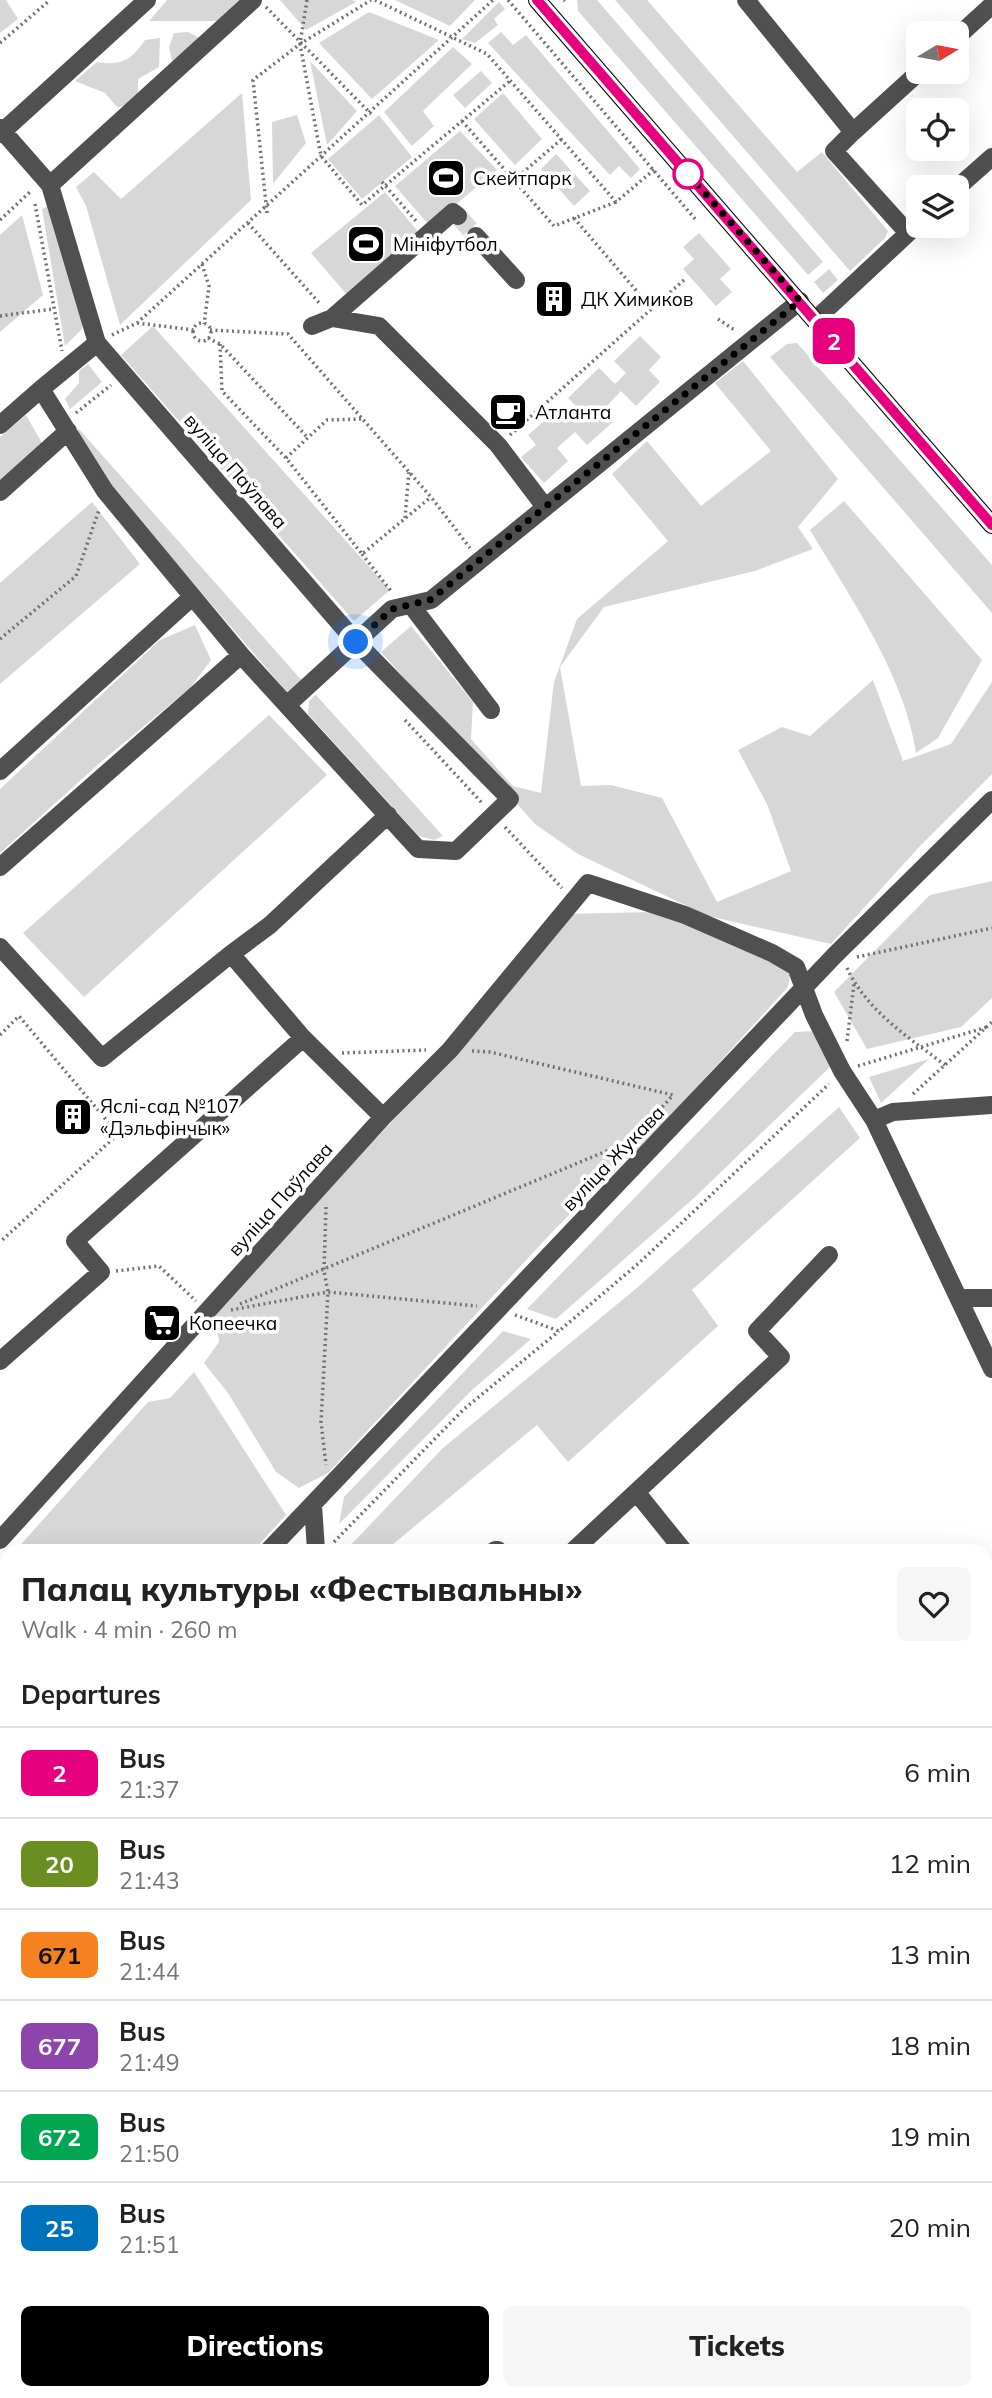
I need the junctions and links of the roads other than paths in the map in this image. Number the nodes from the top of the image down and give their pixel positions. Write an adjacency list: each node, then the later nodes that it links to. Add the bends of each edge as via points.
1 (147, 0): 8 (street)
2 (253, 0): 12 (street)
3 (537, 0): 18 (main road)
4 (746, 0): 9 (street)
5 (992, 5): 6 (street)
6 (970, 25)
7 (906, 84): 9 (street)
8 (1, 131): 12 (street, вуліца Паўлава)
9 (853, 132): 14 (street, via 834,151)
10 (992, 157): 11 (street)
11 (969, 177)
12 (41, 187): 22 (street, вуліца Паўлава)
13 (458, 216): 19 (street, via 453,212)
14 (906, 221)
15 (906, 235): 20 (street)
16 (476, 236): 17 (street)
17 (516, 280)
18 (800, 301): 20 (main road); 27 (street)
19 (332, 318): 21 (street); 27 (street, via 379,326 498,445)
20 (816, 320): 28 (main road)
21 (312, 326)
22 (92, 348): 23 (street); 31 (street, вуліца Паўлава)
23 (41, 389): 24 (street); 25 (street)
24 (0, 425)
25 (65, 427): 26 (street); 29 (street, via 105,491)
26 (0, 492)
27 (545, 507): 30 (street, via 430,600)
28 (992, 525)
29 (192, 597): 32 (street); 35 (street)
30 (411, 605): 31 (street, via 392,609); 34 (street)
31 (356, 642): 33 (street); 37 (street, вуліца Паўлава, via 510,799 456,851 418,849)
32 (242, 655): 33 (street); 38 (street)
33 (287, 705): 37 (street)
34 (491, 710)
35 (0, 771)
36 (992, 800): 41 (street, вуліца Жукава, via 929,859)
37 (388, 815): 40 (street, via 270,925)
38 (0, 867)
39 (0, 947): 40 (street, via 102,1058)
40 (231, 954): 42 (street)
41 (805, 990): 44 (street, вуліца Паўлава, via 796,967 772,953 685,915 588,883); 45 (street, via 842,1071); 52 (street, вуліца Жукава)
42 (303, 1038): 44 (street); 49 (street, via 75,1241 101,1272)
43 (992, 1105): 45 (street, via 893,1112)
44 (383, 1117): 53 (street, вуліца Паўлава)
45 (874, 1120): 47 (street)
46 (829, 1255): 51 (street, via 757,1331 782,1357)
47 (958, 1298): 48 (street); 50 (street)
48 (992, 1298)
49 (0, 1361)
50 (992, 1369)
51 (637, 1493): 56 (street); 57 (street)
52 (313, 1505): 54 (street, вуліца Жукава); 55 (street)
53 (0, 1540)
54 (275, 1544)
55 (316, 1544)
56 (581, 1544)
57 (678, 1544)

